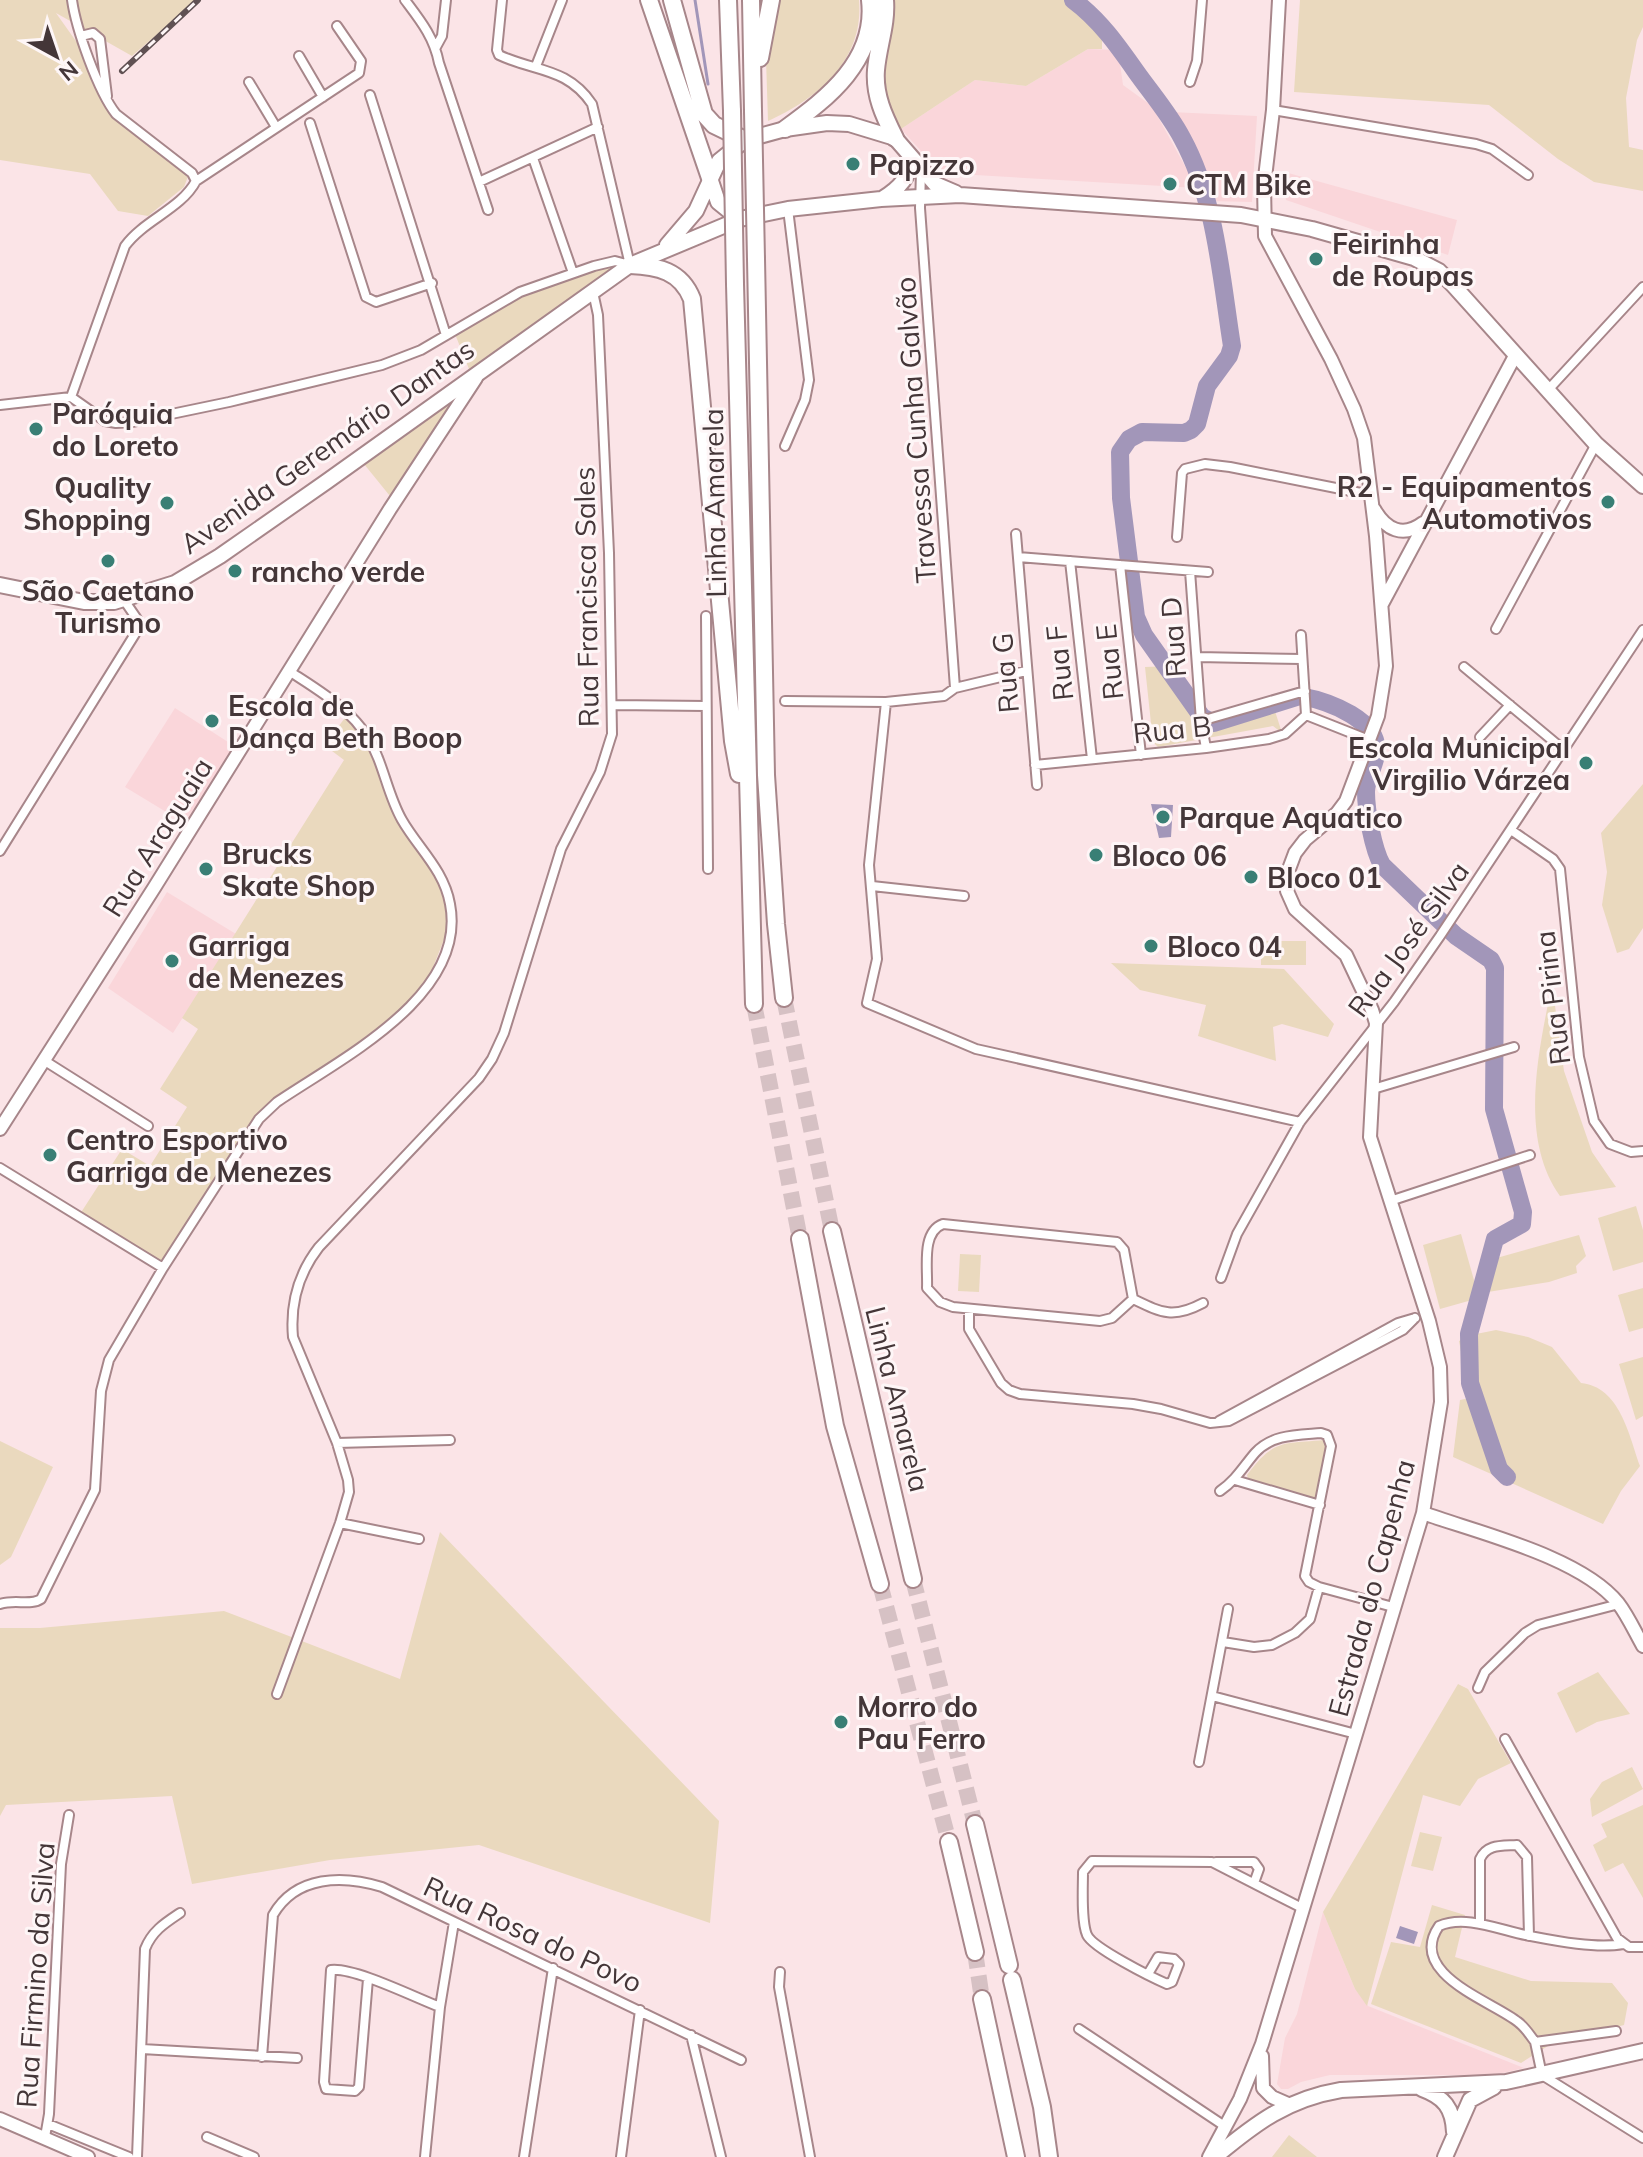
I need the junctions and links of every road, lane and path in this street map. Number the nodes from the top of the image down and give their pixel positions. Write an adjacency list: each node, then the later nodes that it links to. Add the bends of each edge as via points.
1 (72, 0): 16 (street)
2 (405, 0): 17 (street)
3 (446, 0): 17 (street)
4 (502, 0): 19 (street, via 499,55)
5 (562, 0): 19 (street)
6 (649, 0): 37 (highway)
7 (672, 0): 32 (highway, via 704,114)
8 (728, 0): 103 (highway, Linha Amarela, bridge)
9 (751, 0): 25 (highway, Linha Amarela)
10 (771, 0): 25 (highway)
11 (870, 0): 30 (highway, via 867,39 847,75)
12 (885, 0): 31 (highway, via 877,90)
13 (1202, 0): 21 (street)
14 (1279, 0): 26 (street, Estrada do Capenha)
15 (337, 26): 23 (street, via 362,67)
16 (81, 36): 24 (street); 24 (street, via 93,33 100,39)
17 (436, 47): 39 (street)
18 (299, 56): 23 (street)
19 (536, 66): 29 (street, via 583,90)
20 (249, 82): 28 (street)
21 (1190, 82)
22 (370, 95): 50 (street)
23 (323, 97): 28 (street)
24 (107, 103): 38 (street)
25 (753, 103): 108 (highway, Linha Amarela, bridge, via 766,775)
26 (1273, 110): 36 (street, via 1476,144); 46 (street, Estrada do Capenha)
27 (310, 123): 50 (street, via 366,297 376,302)
28 (276, 127): 38 (street)
29 (598, 127): 34 (street); 48 (street)
30 (785, 129): 31 (main road, Avenida Geremário Dantas, via 849,124); 32 (main road, Avenida Geremário Dantas)
31 (895, 138): 33 (main road, Avenida Geremário Dantas)
32 (745, 140): 37 (main road, Avenida Geremário Dantas, via 719,161)
33 (909, 155): 35 (main road, Avenida Geremário Dantas); 42 (main road, via 909,172)
34 (533, 158): 39 (street); 49 (street)
35 (921, 169): 40 (main road, Avenida Geremário Dantas, via 935,184); 41 (street, Travessa Cunha Galvão)
36 (1528, 175)
37 (710, 178): 45 (main road, via 718,202); 47 (main road, Avenida Geremário Dantas, via 689,223)
38 (196, 181): 57 (street, via 125,246)
39 (479, 182): 44 (street)
40 (960, 195): 41 (main road, Avenida Geremário Dantas); 46 (main road, Avenida Geremário Dantas)
41 (921, 197): 42 (main road, Avenida Geremário Dantas); 85 (street, Travessa Cunha Galvão)
42 (881, 199): 43 (main road, Avenida Geremário Dantas)
43 (788, 209): 45 (main road, Avenida Geremário Dantas); 62 (street, via 809,380)
44 (488, 210)
45 (740, 219): 47 (main road, Avenida Geremário Dantas)
46 (1264, 219): 54 (main road, Avenida Geremário Dantas, via 1427,263); 64 (street, Estrada do Capenha, via 1272,252 1354,409 1364,438)
47 (659, 253): 48 (main road, Avenida Geremário Dantas)
48 (630, 265): 49 (street, via 615,261); 52 (main road, Avenida Geremário Dantas); 103 (highway, via 673,274 692,299 733,741)
49 (573, 273): 53 (street, via 520,292)
50 (432, 283): 53 (street)
51 (1643, 287): 56 (street)
52 (593, 292): 55 (main road, Avenida Geremário Dantas); 89 (street, Rua Francisca Sales)
53 (446, 335): 57 (street, via 382,365 133,422 105,421)
54 (1516, 354): 56 (main road, Avenida Geremário Dantas); 65 (street)
55 (484, 369): 58 (main road, Avenida Geremário Dantas); 60 (street, Rua Araguaia)
56 (1548, 390): 61 (main road, Avenida Geremário Dantas)
57 (71, 397): 59 (street)
58 (440, 400): 60 (main road); 74 (main road, Avenida Geremário Dantas, via 220,556 175,583)
59 (0, 405)
60 (454, 410): 83 (street, Rua Araguaia)
61 (1596, 444): 63 (main road, Avenida Geremário Dantas); 77 (street)
62 (785, 446)
63 (1643, 486)
64 (1372, 501): 65 (street, via 1385,525 1401,532); 67 (street, via 1205,464 1182,473); 75 (street, Estrada do Capenha)
65 (1425, 522): 75 (street)
66 (1016, 534): 68 (street, Rua G)
67 (1177, 537)
68 (1018, 557): 69 (street); 84 (street, Rua G)
69 (1070, 561): 70 (street); 99 (street, Rua F)
70 (1120, 565): 71 (street); 98 (street, Rua E)
71 (1190, 571): 72 (street); 80 (street, Rua D)
72 (1208, 572)
73 (0, 585): 74 (main road, Avenida Geremário Dantas, via 84,602)
74 (124, 600): 104 (street, via 137,619 135,634)
75 (1382, 604): 95 (street, Estrada do Capenha, via 1386,666)
76 (706, 616): 91 (street)
77 (1496, 629)
78 (1643, 630): 97 (street, Rua José Silva)
79 (1301, 635): 81 (street)
80 (1198, 657): 81 (street); 93 (street, Rua D)
81 (1301, 659): 86 (street)
82 (1464, 667): 90 (street)
83 (289, 671): 112 (street, Rua Araguaia); 123 (street, via 344,708 368,734 401,819 445,888 451,916 447,947 431,984 406,1012 259,1119)
84 (1026, 671): 85 (street); 100 (street, Rua G)
85 (955, 688): 88 (street, via 944,696)
86 (1305, 693): 92 (street); 93 (street)
87 (785, 701): 88 (street)
88 (886, 702): 106 (street, via 869,865)
89 (613, 705): 91 (street); 130 (street, Rua Francisca Sales, via 609,750 561,849 492,1059 319,1247 299,1279 291,1317 293,1337)
90 (1510, 705): 94 (street); 97 (street)
91 (706, 706): 105 (street)
92 (1306, 711): 95 (street); 96 (street, Rua B, via 1285,734)
93 (1201, 721): 96 (street, Rua D)
94 (1480, 737)
95 (1369, 740): 110 (street, Estrada do Capenha, via 1346,801 1295,853 1287,891 1295,909 1346,955)
96 (1206, 748): 98 (street, Rua B)
97 (1564, 750): 102 (street, Rua José Silva)
98 (1141, 755): 99 (street, Rua B)
99 (1092, 759): 100 (street, Rua B)
100 (1035, 765): 101 (street, Rua G)
101 (1037, 785)
102 (1511, 830): 110 (street, Rua José Silva); 117 (street, Rua Pirina, via 1560,869 1579,1057 1594,1121 1610,1144)
103 (749, 832): 109 (highway, Linha Amarela)
104 (0, 851)
105 (708, 869)
106 (872, 886): 107 (street); 114 (street, via 877,959 867,1003 976,1049)
107 (964, 896)
108 (784, 998)
109 (754, 1004)
110 (1376, 1023): 113 (street, Estrada do Capenha); 114 (street, Rua José Silva)
111 (1514, 1047): 113 (street)
112 (45, 1061): 115 (street); 116 (street, Rua Araguaia)
113 (1373, 1089): 120 (street, Estrada do Capenha, via 1370,1137)
114 (1300, 1122): 124 (street, Rua José Silva, via 1237,1234)
115 (148, 1126)
116 (0, 1129)
117 (1643, 1151)
118 (1530, 1155): 120 (street)
119 (0, 1168): 123 (street)
120 (1390, 1201): 128 (street, Estrada do Capenha)
121 (832, 1231): 137 (highway, Linha Amarela)
122 (800, 1239): 138 (highway, via 835,1426)
123 (163, 1268): 140 (street, via 109,1360 101,1391 97,1479 89,1504 41,1599)
124 (1221, 1278)
125 (1133, 1299): 126 (street, via 1165,1314); 127 (street, via 1112,1318 1100,1321); 127 (street, via 1124,1250 1117,1242 937,1226 929,1237 927,1288 940,1302)
126 (1203, 1303)
127 (969, 1310): 128 (street, via 974,1339 1009,1390 1133,1404 1210,1423 1403,1330)
128 (1421, 1315): 134 (street, Estrada do Capenha, via 1440,1367 1441,1402)
129 (450, 1440): 130 (street)
130 (337, 1443): 135 (street, Rua Francisca Sales, via 349,1492)
131 (1235, 1480): 132 (street); 133 (street); 133 (street, via 1273,1439 1321,1433 1331,1446)
132 (1220, 1491)
133 (1320, 1505): 139 (street, via 1305,1569 1309,1582)
134 (1423, 1513): 141 (street, via 1559,1561 1603,1587); 142 (street, Estrada do Capenha)
135 (340, 1523): 136 (street); 147 (street, Rua Francisca Sales)
136 (419, 1539)
137 (913, 1579)
138 (880, 1584)
139 (1319, 1587): 142 (street); 144 (street, via 1310,1619 1295,1633 1272,1645)
140 (0, 1604)
141 (1619, 1604): 145 (street); 146 (street, via 1538,1625 1485,1672)
142 (1393, 1607): 149 (street, Estrada do Capenha)
143 (1228, 1609): 144 (street)
144 (1223, 1642): 148 (street)
145 (1643, 1646)
146 (1478, 1688)
147 (277, 1694)
148 (1212, 1696): 149 (street); 151 (street)
149 (1356, 1734): 157 (street, Estrada do Capenha)
150 (1505, 1739): 162 (street)
151 (1199, 1762)
152 (69, 1815): 188 (street, Rua Firmino da Silva, via 61,1864)
153 (975, 1824): 202 (highway, via 1042,2107)
154 (949, 1842): 164 (highway)
155 (1212, 1862): 156 (street); 156 (street, via 1254,1862 1259,1869); 167 (street, via 1092,1861 1083,1872 1086,1932 1095,1943)
156 (1254, 1883): 157 (street)
157 (1302, 1908): 176 (street, Estrada do Capenha)
158 (180, 1913): 177 (street, via 158,1928 145,1949)
159 (454, 1922): 165 (street, Rua Rosa do Povo); 170 (street); 179 (street, Rua Rosa do Povo, via 361,1880 299,1887 270,1921)
160 (1480, 1924): 161 (street); 161 (street, via 1483,1852 1517,1845 1527,1857); 175 (street, via 1439,1926 1432,1943 1438,1966 1455,1984 1518,2022)
161 (1529, 1936): 162 (street)
162 (1623, 1944): 163 (street)
163 (1643, 1947)
164 (975, 1952)
165 (553, 1968): 171 (street, Rua Rosa do Povo); 197 (street)
166 (780, 1972): 200 (street)
167 (1148, 1974)
168 (368, 1979): 168 (street, via 336,1969 329,1974 326,2089 359,2087); 170 (street)
169 (982, 1999): 201 (highway)
170 (440, 2007): 196 (street)
171 (640, 2010): 174 (street, Rua Rosa do Povo); 198 (street)
172 (1079, 2029): 187 (street)
173 (1616, 2031): 175 (street)
174 (691, 2035): 181 (street, Rua Rosa do Povo); 199 (street)
175 (1535, 2042): 182 (street)
176 (1262, 2044): 185 (street, Estrada do Capenha, via 1263,2088); 187 (street, Estrada do Capenha)
177 (142, 2049): 179 (street); 194 (street)
178 (1643, 2051): 182 (main road)
179 (262, 2057): 180 (street)
180 (297, 2058)
181 (741, 2060)
182 (1542, 2075): 183 (main road); 191 (street)
183 (1506, 2082): 184 (main road); 189 (main road, via 1470,2100)
184 (1417, 2087): 185 (main road, via 1341,2090); 189 (main road, via 1448,2105)
185 (1288, 2104): 203 (main road)
186 (0, 2119): 188 (street)
187 (1226, 2127): 203 (street, Estrada do Capenha)
188 (47, 2131): 192 (street); 193 (street)
189 (1454, 2132): 204 (main road)
190 (207, 2137): 195 (street)
191 (1643, 2138)
192 (88, 2157)
193 (129, 2157)
194 (137, 2157)
195 (254, 2157)
196 (425, 2157)
197 (524, 2157)
198 (621, 2157)
199 (721, 2157)
200 (810, 2157)
201 (1016, 2157)
202 (1049, 2157)
203 (1212, 2157)
204 (1445, 2157)

